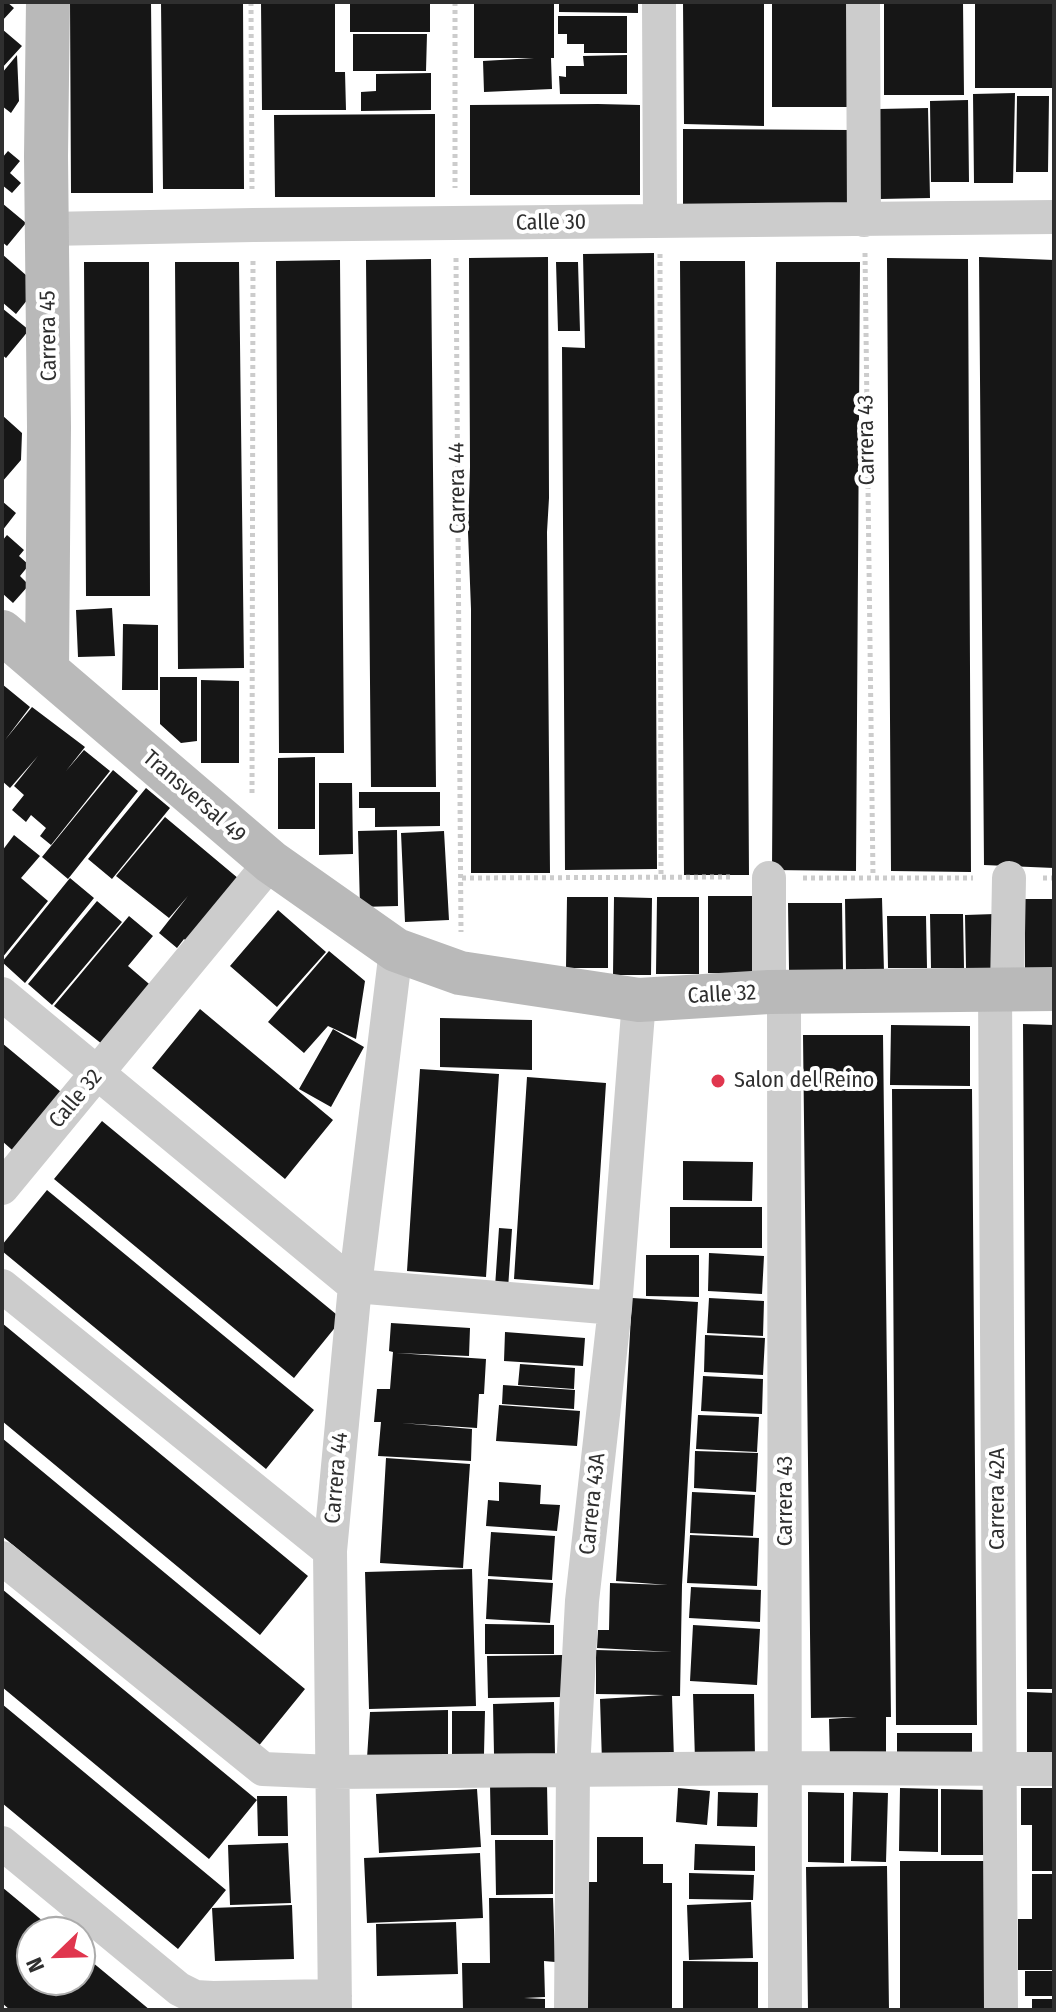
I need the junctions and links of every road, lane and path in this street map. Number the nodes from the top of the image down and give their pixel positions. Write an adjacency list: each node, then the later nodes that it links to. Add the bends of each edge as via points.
1 (48, 2): 11 (street, Carrera 45)
2 (251, 2): 10 (path)
3 (455, 2): 9 (path, Carrera 44)
4 (659, 2): 8 (street)
5 (863, 2): 7 (street)
6 (1054, 217): 7 (street, Calle 30)
7 (864, 220): 8 (street, Calle 30); 16 (path, Carrera 43)
8 (660, 221): 9 (street, Calle 30); 15 (path)
9 (455, 224): 10 (street, Calle 30); 20 (path, Carrera 44)
10 (253, 225): 11 (street, Calle 30); 14 (path)
11 (48, 229): 13 (street, Carrera 45)
12 (2, 632): 13 (street, Transversal 49)
13 (47, 669): 14 (street, Transversal 49)
14 (261, 854): 19 (street, Transversal 49); 26 (street, Calle 32)
15 (661, 876)
16 (873, 877)
17 (769, 878): 23 (street, Carrera 43)
18 (1009, 878): 21 (street, Carrera 42A)
19 (396, 950): 20 (street, Calle 32); 29 (street, Carrera 44)
20 (460, 973): 25 (street, Calle 32)
21 (1001, 989): 22 (street, Calle 32); 23 (street, Calle 32); 34 (street, Carrera 42A)
22 (1054, 989)
23 (777, 992): 25 (street, Calle 32); 33 (street, Carrera 43)
24 (2, 994): 26 (street)
25 (639, 1000): 30 (street, Carrera 43A)
26 (98, 1073): 27 (street, Calle 32); 29 (street)
27 (2, 1188)
28 (2, 1286): 31 (street)
29 (355, 1286): 30 (street); 31 (street, Carrera 44)
30 (615, 1308): 36 (street, Carrera 43A, via 582,1601)
31 (330, 1551): 37 (street, Carrera 44)
32 (2, 1558): 37 (street, via 263,1769)
33 (787, 1768): 34 (street); 36 (street); 41 (street, Carrera 43)
34 (1000, 1769): 35 (street); 42 (street, Carrera 42A)
35 (1054, 1769)
36 (573, 1770): 37 (street); 40 (street, Carrera 43A)
37 (332, 1772): 39 (street, Carrera 44)
38 (2, 1843): 39 (street, via 195,1997)
39 (335, 2003)
40 (571, 2010)
41 (785, 2010)
42 (1001, 2010)

